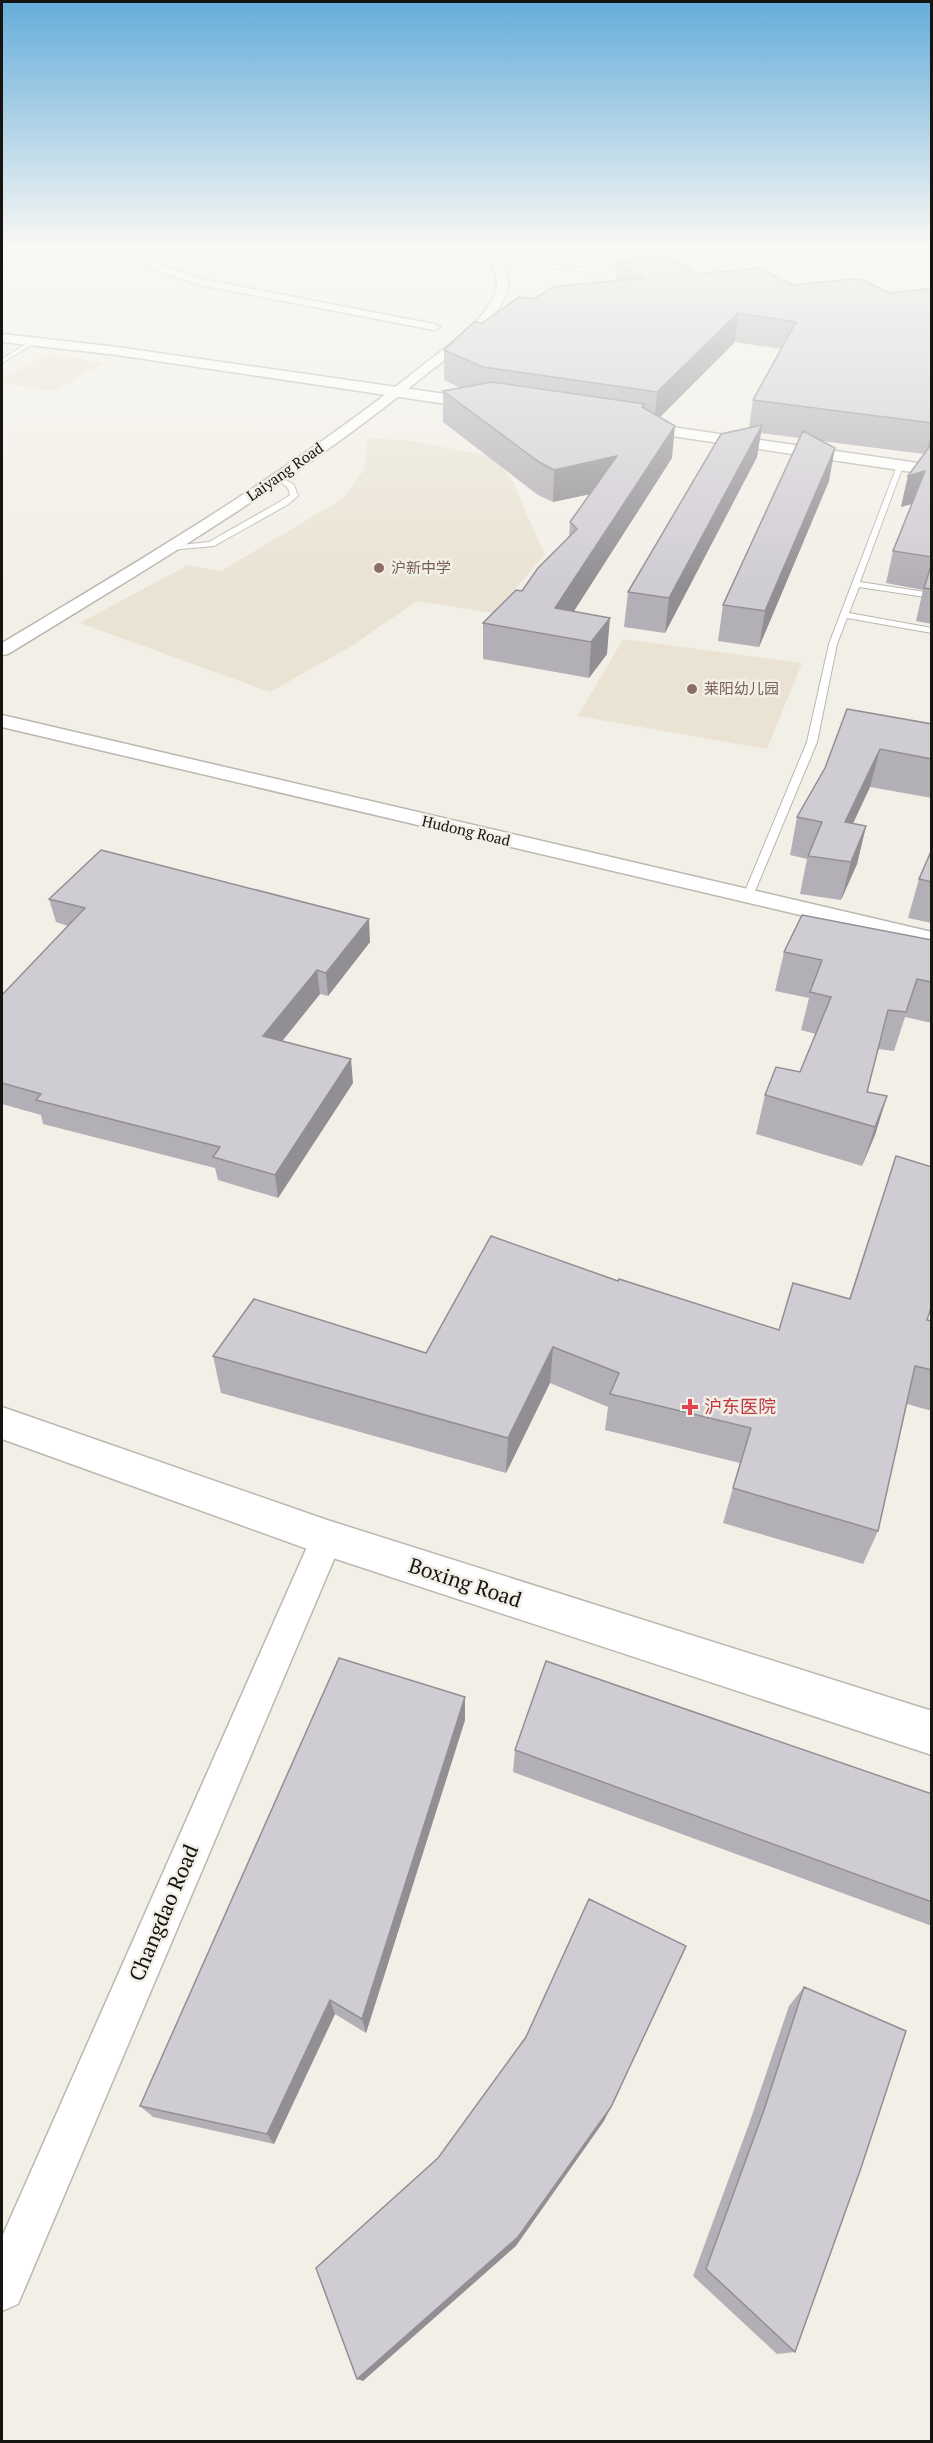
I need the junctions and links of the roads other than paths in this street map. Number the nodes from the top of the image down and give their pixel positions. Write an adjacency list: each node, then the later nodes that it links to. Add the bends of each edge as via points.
1 (164, 358): 3 (street)
2 (440, 358): 3 (street, Laiyang Road)
3 (398, 393): 4 (street); 8 (street, Laiyang Road)
4 (501, 407)
5 (618, 424): 6 (street)
6 (900, 466): 7 (street); 10 (lane)
7 (932, 470)
8 (278, 476): 9 (street, Laiyang Road); 9 (lane, via 291,487 294,496 211,544)
9 (171, 548): 14 (street, Laiyang Road)
10 (856, 584): 11 (lane); 12 (lane)
11 (932, 596)
12 (845, 615): 13 (lane); 16 (lane, via 833,644 812,742)
13 (932, 631)
14 (2, 650)
15 (2, 722): 16 (street, Hudong Road)
16 (748, 896): 17 (street, Hudong Road)
17 (932, 939)
18 (2, 1423): 19 (street, Boxing Road)
19 (327, 1538): 20 (street, Boxing Road); 21 (street, Changdao Road)
20 (932, 1733)
21 (2, 2288)

